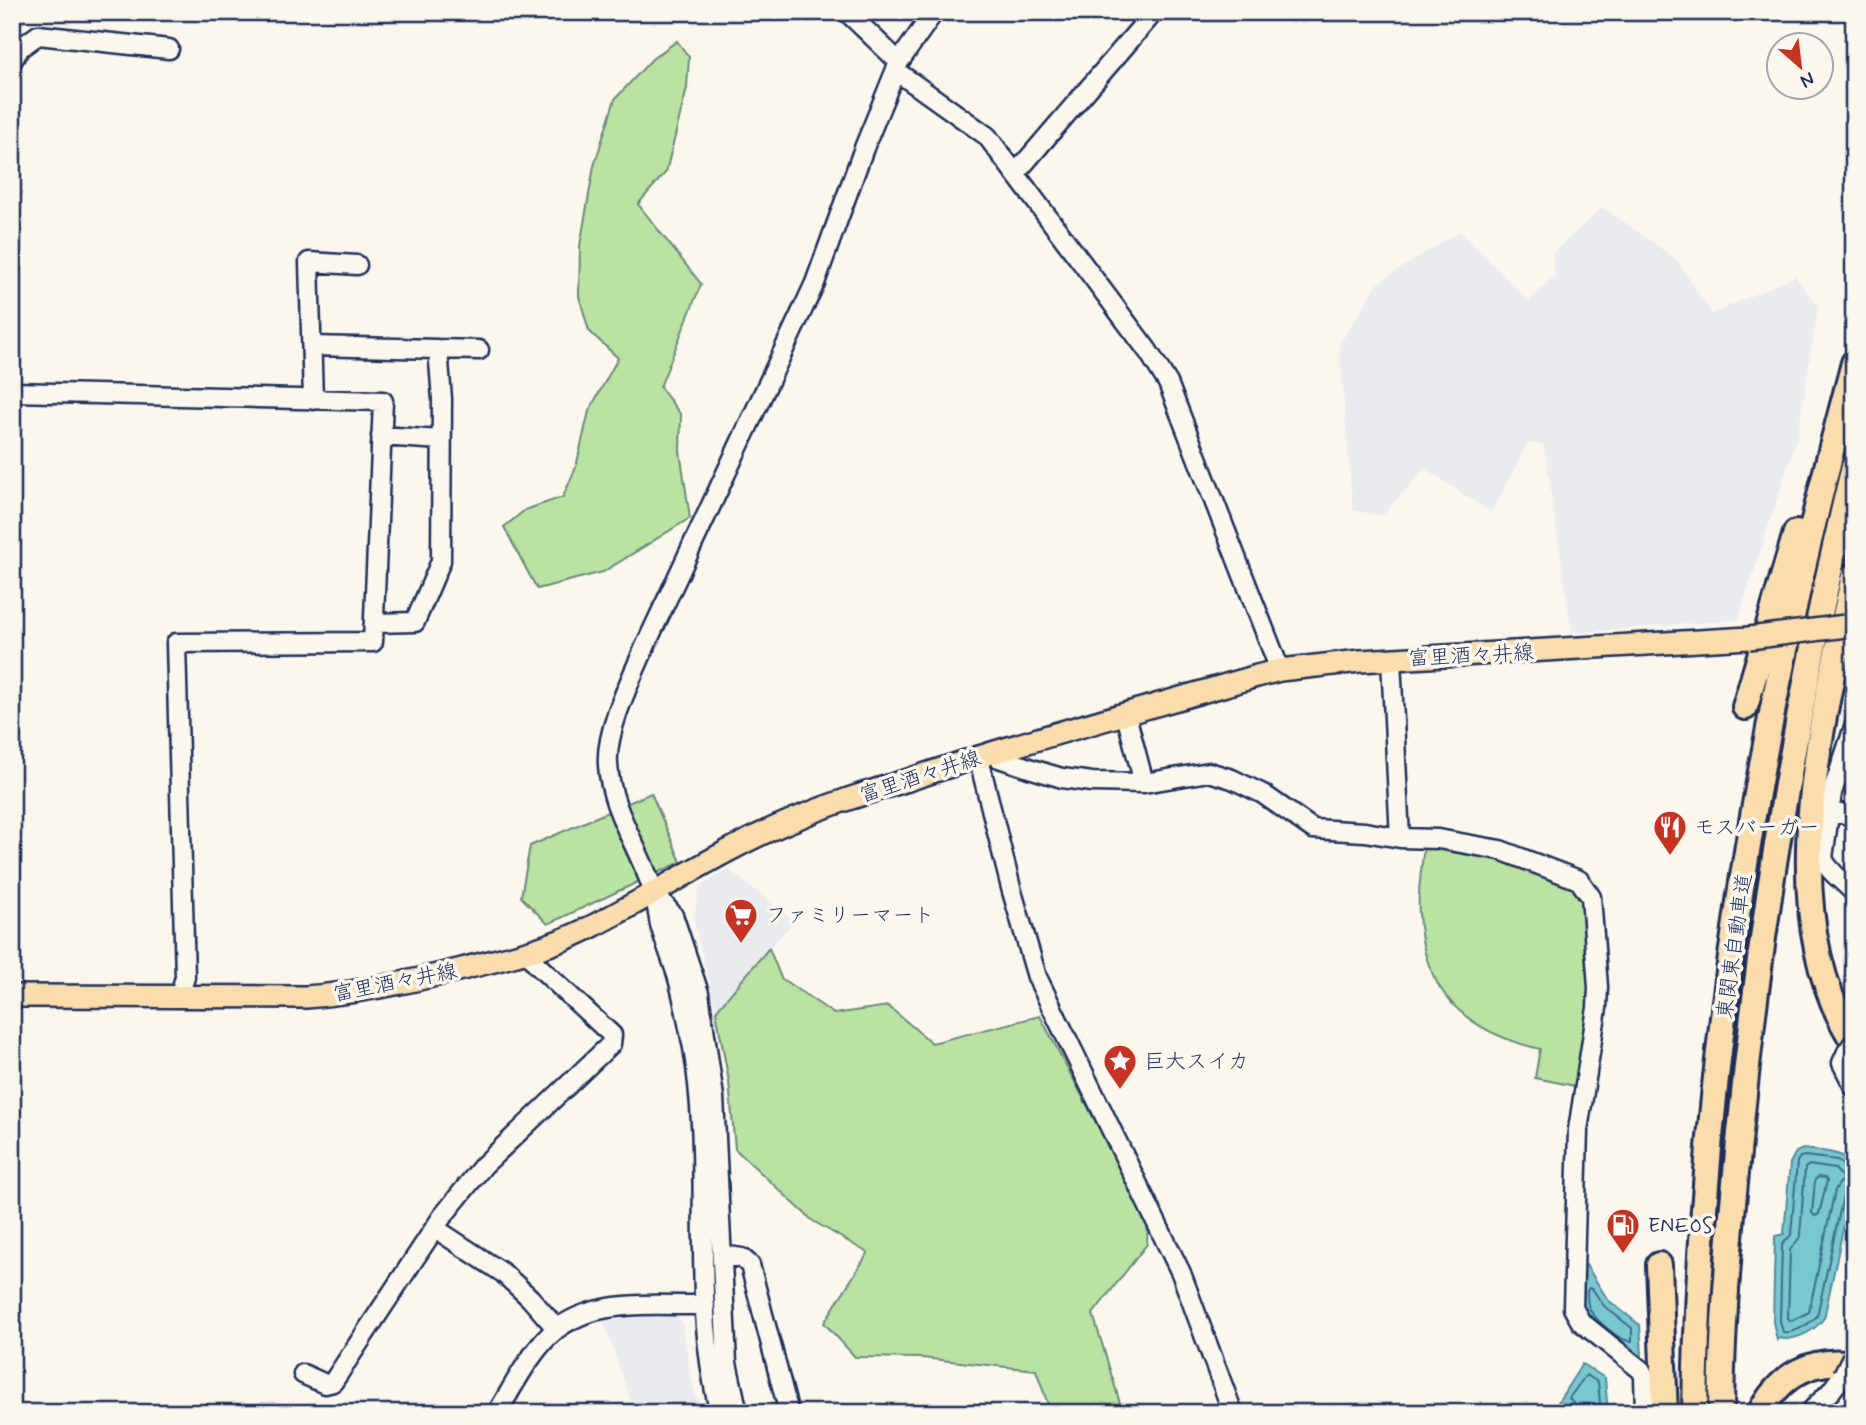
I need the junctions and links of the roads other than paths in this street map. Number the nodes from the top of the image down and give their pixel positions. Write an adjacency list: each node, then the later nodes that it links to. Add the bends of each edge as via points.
1 (847, 12): 6 (street)
2 (934, 12): 6 (street)
3 (1154, 12): 7 (street)
4 (169, 49): 5 (street, via 38,35 20,48)
5 (12, 61)
6 (897, 67): 7 (street, via 987,136); 31 (street, via 816,282 648,639 608,748 614,803)
7 (1016, 173): 22 (street, via 1168,383)
8 (357, 265): 9 (street, via 309,262)
9 (312, 345): 10 (street); 14 (street)
10 (438, 349): 11 (street); 16 (street)
11 (479, 350)
12 (1851, 374): 23 (highway, via 1812,475); 52 (highway, 東関東自動車道, via 1794,609 1745,865 1724,1012 1704,1210)
13 (12, 392): 14 (street)
14 (313, 400): 15 (street, via 383,401)
15 (382, 436): 16 (street); 19 (street)
16 (441, 440): 19 (street, via 441,561 415,622)
17 (1854, 467): 53 (highway, 東関東自動車道, via 1771,867 1732,1208)
18 (1854, 576): 36 (highway, via 1827,701 1812,798 1809,855 1811,911 1820,966)
19 (374, 623): 35 (street, via 373,642 176,643 186,977)
20 (1854, 625): 21 (main road, 富里酒々井線, bridge, via 1749,638)
21 (1391, 660): 22 (main road, 富里酒々井線); 30 (street)
22 (1280, 670): 24 (main road, 富里酒々井線)
23 (1745, 707)
24 (1126, 715): 26 (main road, 富里酒々井線); 27 (street)
25 (1854, 727): 28 (street)
26 (986, 754): 27 (street, via 1062,778); 31 (main road, 富里酒々井線, via 794,819); 49 (street, via 1011,888 1037,978 1181,1273)
27 (1144, 783): 30 (street, via 1209,772 1263,794 1312,829)
28 (1829, 812): 29 (street); 32 (street, via 1823,858 1826,867)
29 (1854, 815)
30 (1400, 838): 50 (street, via 1438,839 1500,850 1579,880 1588,889 1598,998 1578,1130 1573,1308 1581,1322 1641,1370)
31 (654, 893): 33 (main road, 富里酒々井線); 39 (street, via 673,915 699,993 714,1097); 41 (street, via 693,1052 702,1152)
32 (1854, 893)
33 (532, 952): 35 (main road, 富里酒々井線, via 337,995); 38 (street, via 537,965 612,1035 611,1044 483,1166)
34 (12, 996): 35 (main road, 富里酒々井線)
35 (179, 997)
36 (1850, 1047): 37 (street, via 1842,1063)
37 (1854, 1087)
38 (436, 1228): 42 (street, via 503,1273); 44 (street, via 333,1382 325,1384)
39 (722, 1255): 47 (street, via 727,1363); 48 (street, via 742,1258 750,1265)
40 (1659, 1265): 51 (highway)
41 (705, 1305): 42 (street, via 607,1307 581,1314); 46 (street, via 709,1363)
42 (556, 1329): 45 (street, via 535,1352)
43 (1851, 1362): 54 (highway, via 1822,1362 1796,1373 1783,1382); 55 (street)
44 (303, 1374)
45 (498, 1413)
46 (720, 1413)
47 (738, 1413)
48 (789, 1413)
49 (1233, 1413)
50 (1645, 1413)
51 (1665, 1413)
52 (1695, 1413)
53 (1721, 1413)
54 (1760, 1413)
55 (1809, 1413)

